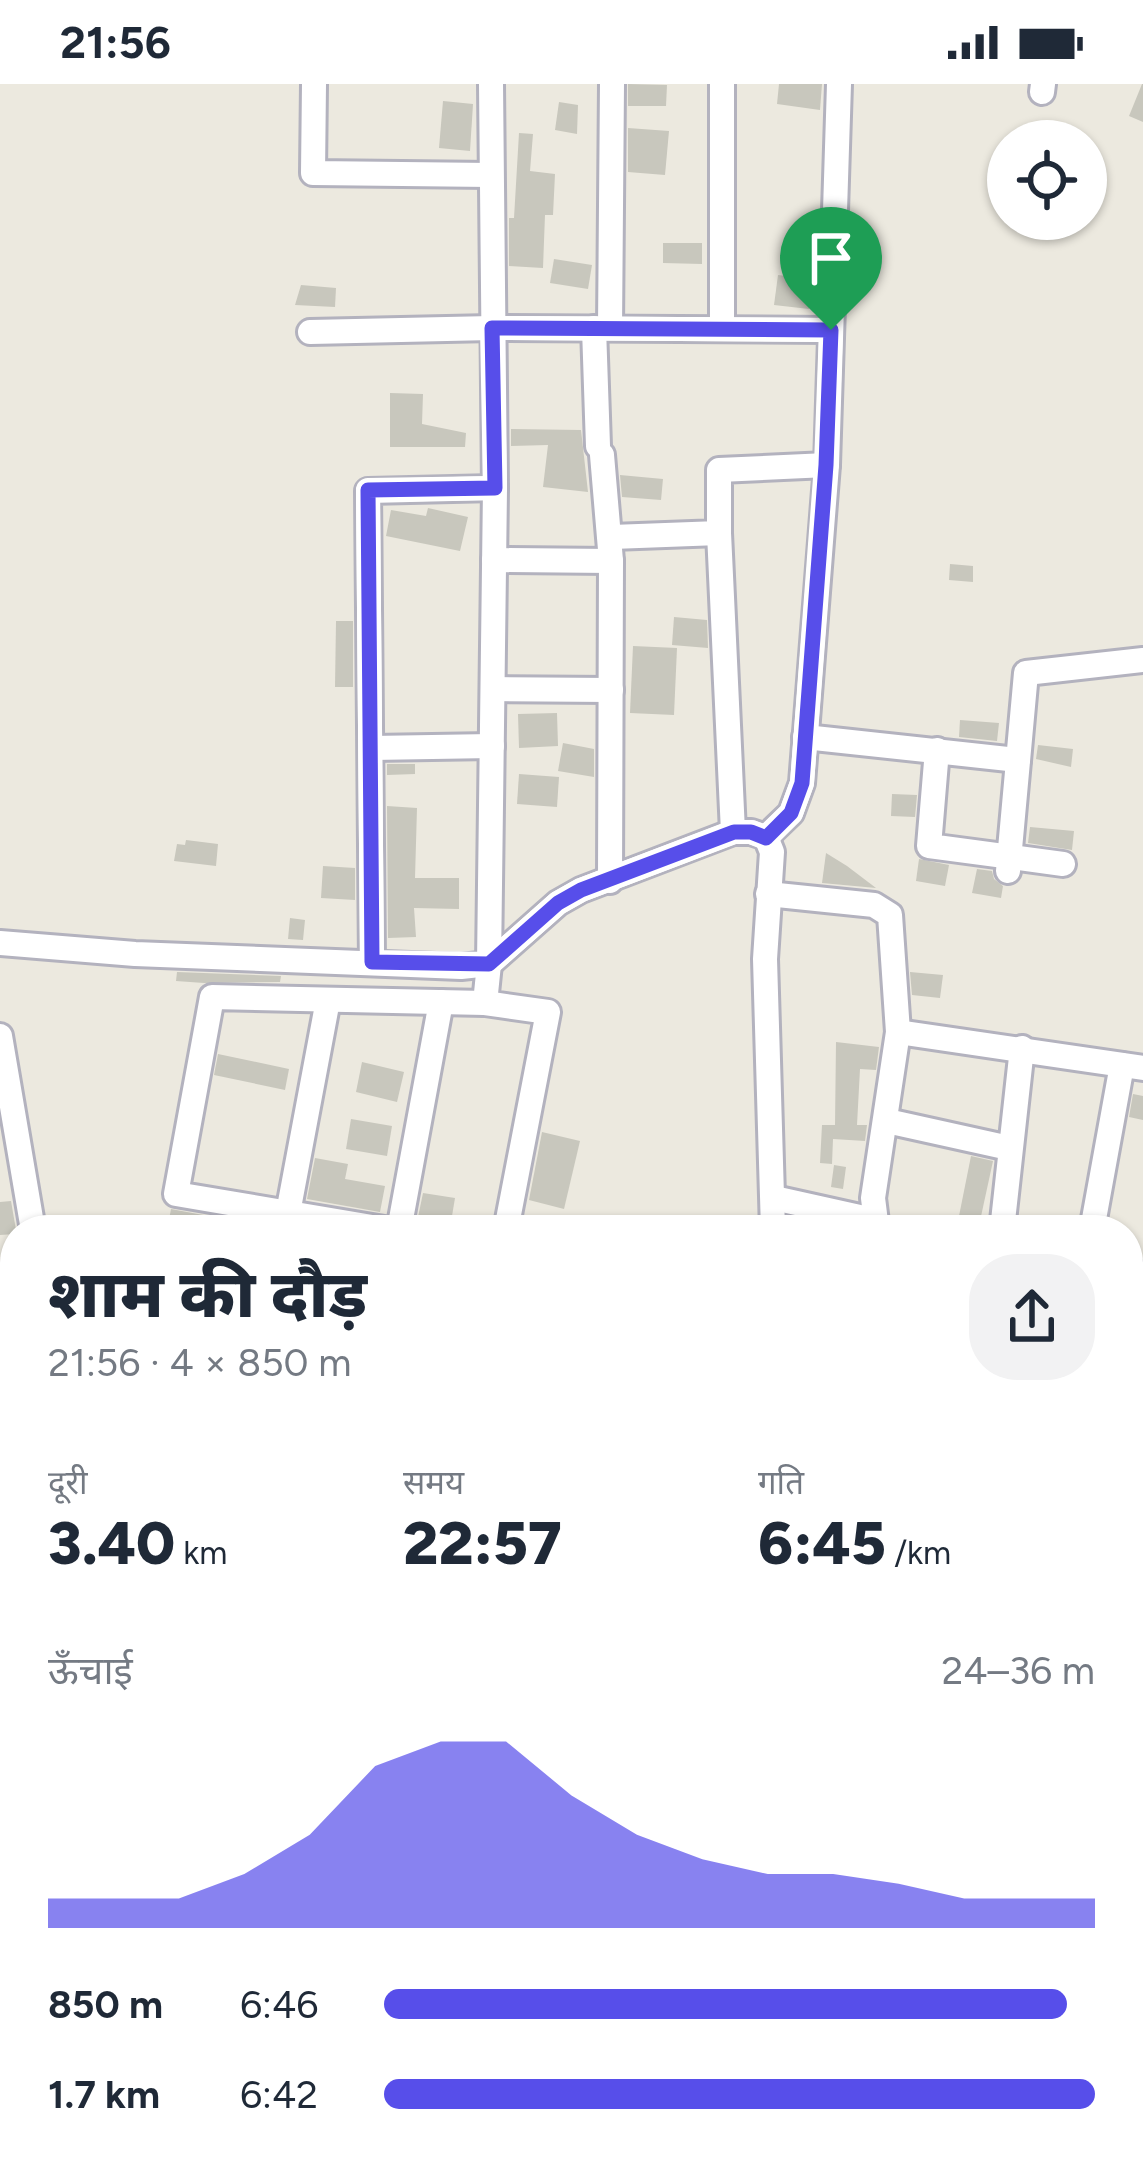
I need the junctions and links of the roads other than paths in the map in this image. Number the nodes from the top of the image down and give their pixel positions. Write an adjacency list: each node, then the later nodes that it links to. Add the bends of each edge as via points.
1 (314, 84): 6 (street, via 313,173)
2 (491, 84): 6 (street)
3 (612, 84): 8 (street)
4 (722, 84): 9 (street)
5 (839, 84): 10 (street)
6 (491, 175): 7 (street)
7 (492, 328): 8 (street); 11 (street); 13 (street)
8 (602, 328): 9 (street); 15 (street, via 600,450)
9 (722, 329): 10 (street)
10 (831, 330): 12 (street)
11 (310, 332)
12 (826, 465): 14 (street, via 719,470); 20 (street)
13 (495, 488): 16 (street); 22 (street, via 368,490)
14 (719, 533): 15 (street); 25 (street)
15 (612, 549): 16 (street); 19 (street)
16 (494, 560): 18 (street)
17 (1143, 660): 24 (street, via 1027,673)
18 (493, 689): 19 (street); 21 (street)
19 (611, 690): 29 (street)
20 (805, 737): 23 (street); 26 (street, via 797,798)
21 (492, 746): 22 (street); 33 (street)
22 (372, 748): 32 (street)
23 (937, 750): 24 (street); 27 (street, via 929,846)
24 (1018, 760): 27 (street)
25 (734, 832): 26 (street); 29 (street)
26 (766, 838): 30 (street)
27 (1009, 864): 28 (street)
28 (1063, 865)
29 (610, 881): 33 (street, via 558,903)
30 (768, 894): 37 (street, via 874,905 890,915); 43 (street)
31 (0, 943): 32 (street)
32 (372, 962): 33 (street)
33 (489, 964): 36 (street)
34 (328, 1000): 35 (street); 44 (street); 44 (street, via 212,997 176,1195)
35 (441, 1002): 36 (street); 47 (street)
36 (485, 1004): 48 (street, via 548,1012)
37 (898, 1032): 39 (street); 41 (street)
38 (0, 1036): 45 (street)
39 (1022, 1048): 40 (street); 42 (street)
40 (1132, 1066): 53 (street)
41 (887, 1121): 42 (street); 51 (street)
42 (1010, 1148): 52 (street)
43 (774, 1198): 49 (street); 50 (street)
44 (288, 1213): 46 (street)
45 (30, 1215)
46 (300, 1215)
47 (402, 1215)
48 (509, 1215)
49 (773, 1215)
50 (838, 1215)
51 (874, 1215)
52 (1003, 1215)
53 (1096, 1215)

